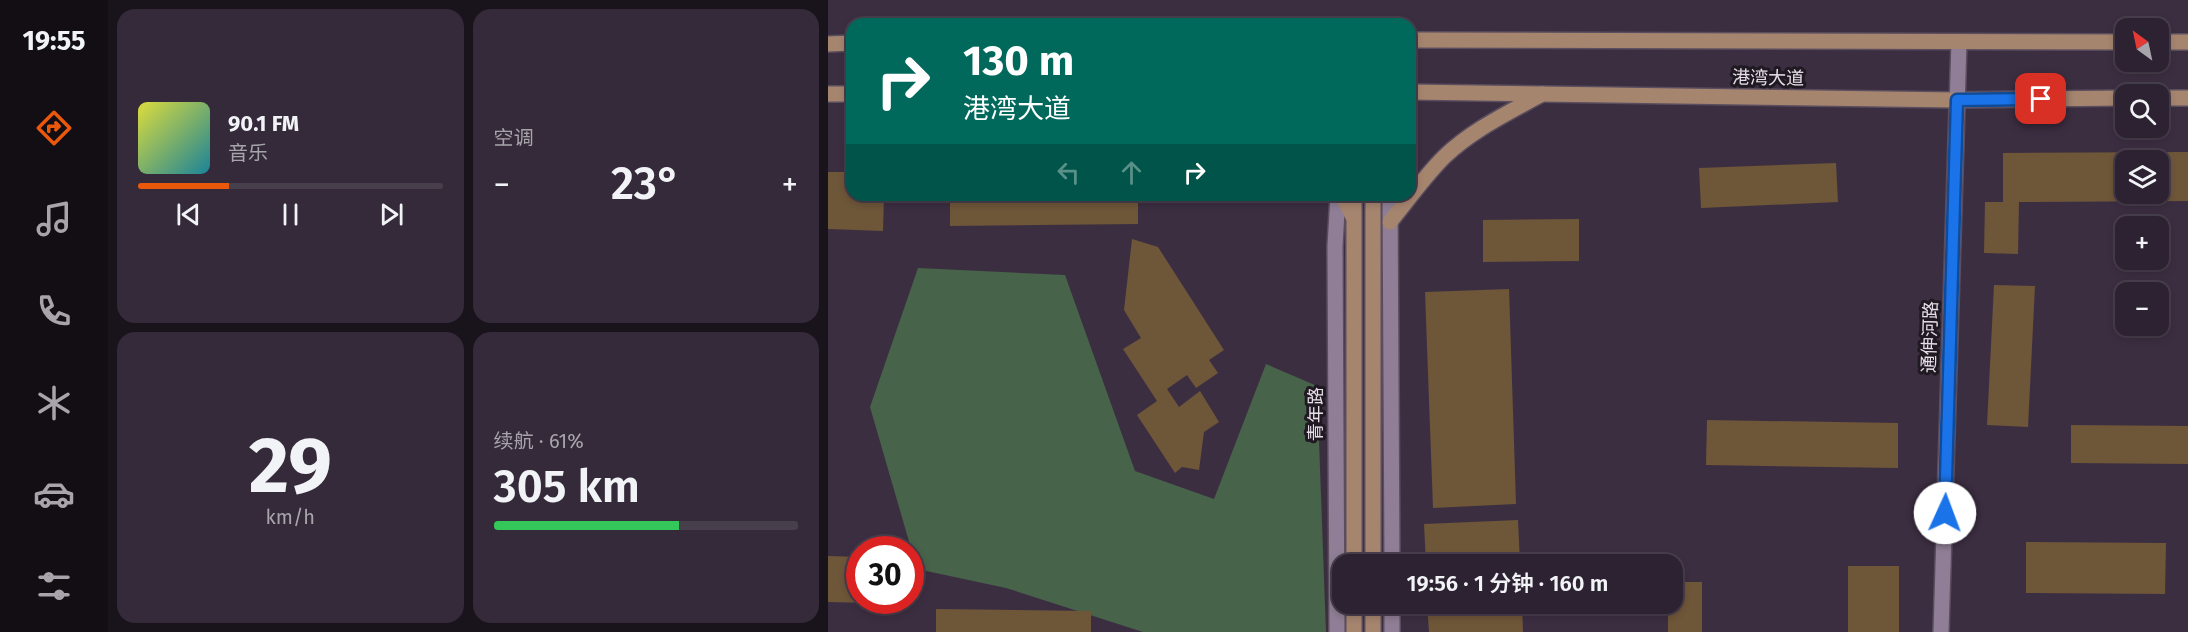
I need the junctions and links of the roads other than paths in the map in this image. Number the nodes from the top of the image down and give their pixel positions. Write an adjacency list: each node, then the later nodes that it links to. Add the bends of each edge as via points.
1 (1416, 40): 2 (main road, 港湾大道)
2 (1959, 42): 3 (main road, 港湾大道); 15 (street, 通伸河路)
3 (2115, 42)
4 (2169, 42): 5 (main road)
5 (2188, 42)
6 (846, 43): 7 (main road)
7 (828, 44)
8 (1416, 92): 11 (main road, 港湾大道)
9 (828, 94): 10 (main road)
10 (846, 94)
11 (1542, 94): 15 (main road, 港湾大道); 16 (main road, via 1476,132 1446,156)
12 (2115, 98): 15 (main road, 港湾大道)
13 (2169, 98): 14 (main road)
14 (2188, 98)
15 (1957, 100): 35 (street, 通伸河路)
16 (1416, 189)
17 (1339, 201): 31 (street, 青年路, via 1335,246)
18 (1344, 201): 23 (main road)
19 (1354, 201): 23 (main road)
20 (1373, 201): 26 (main road)
21 (1390, 201): 24 (street)
22 (1407, 201): 24 (main road)
23 (1354, 219): 25 (main road)
24 (1390, 222): 27 (street)
25 (1354, 554)
26 (1373, 554)
27 (1392, 554)
28 (1354, 614): 32 (main road)
29 (1373, 614): 33 (main road)
30 (1392, 614): 34 (street)
31 (1337, 632)
32 (1354, 632)
33 (1373, 632)
34 (1392, 632)
35 (1941, 632)

